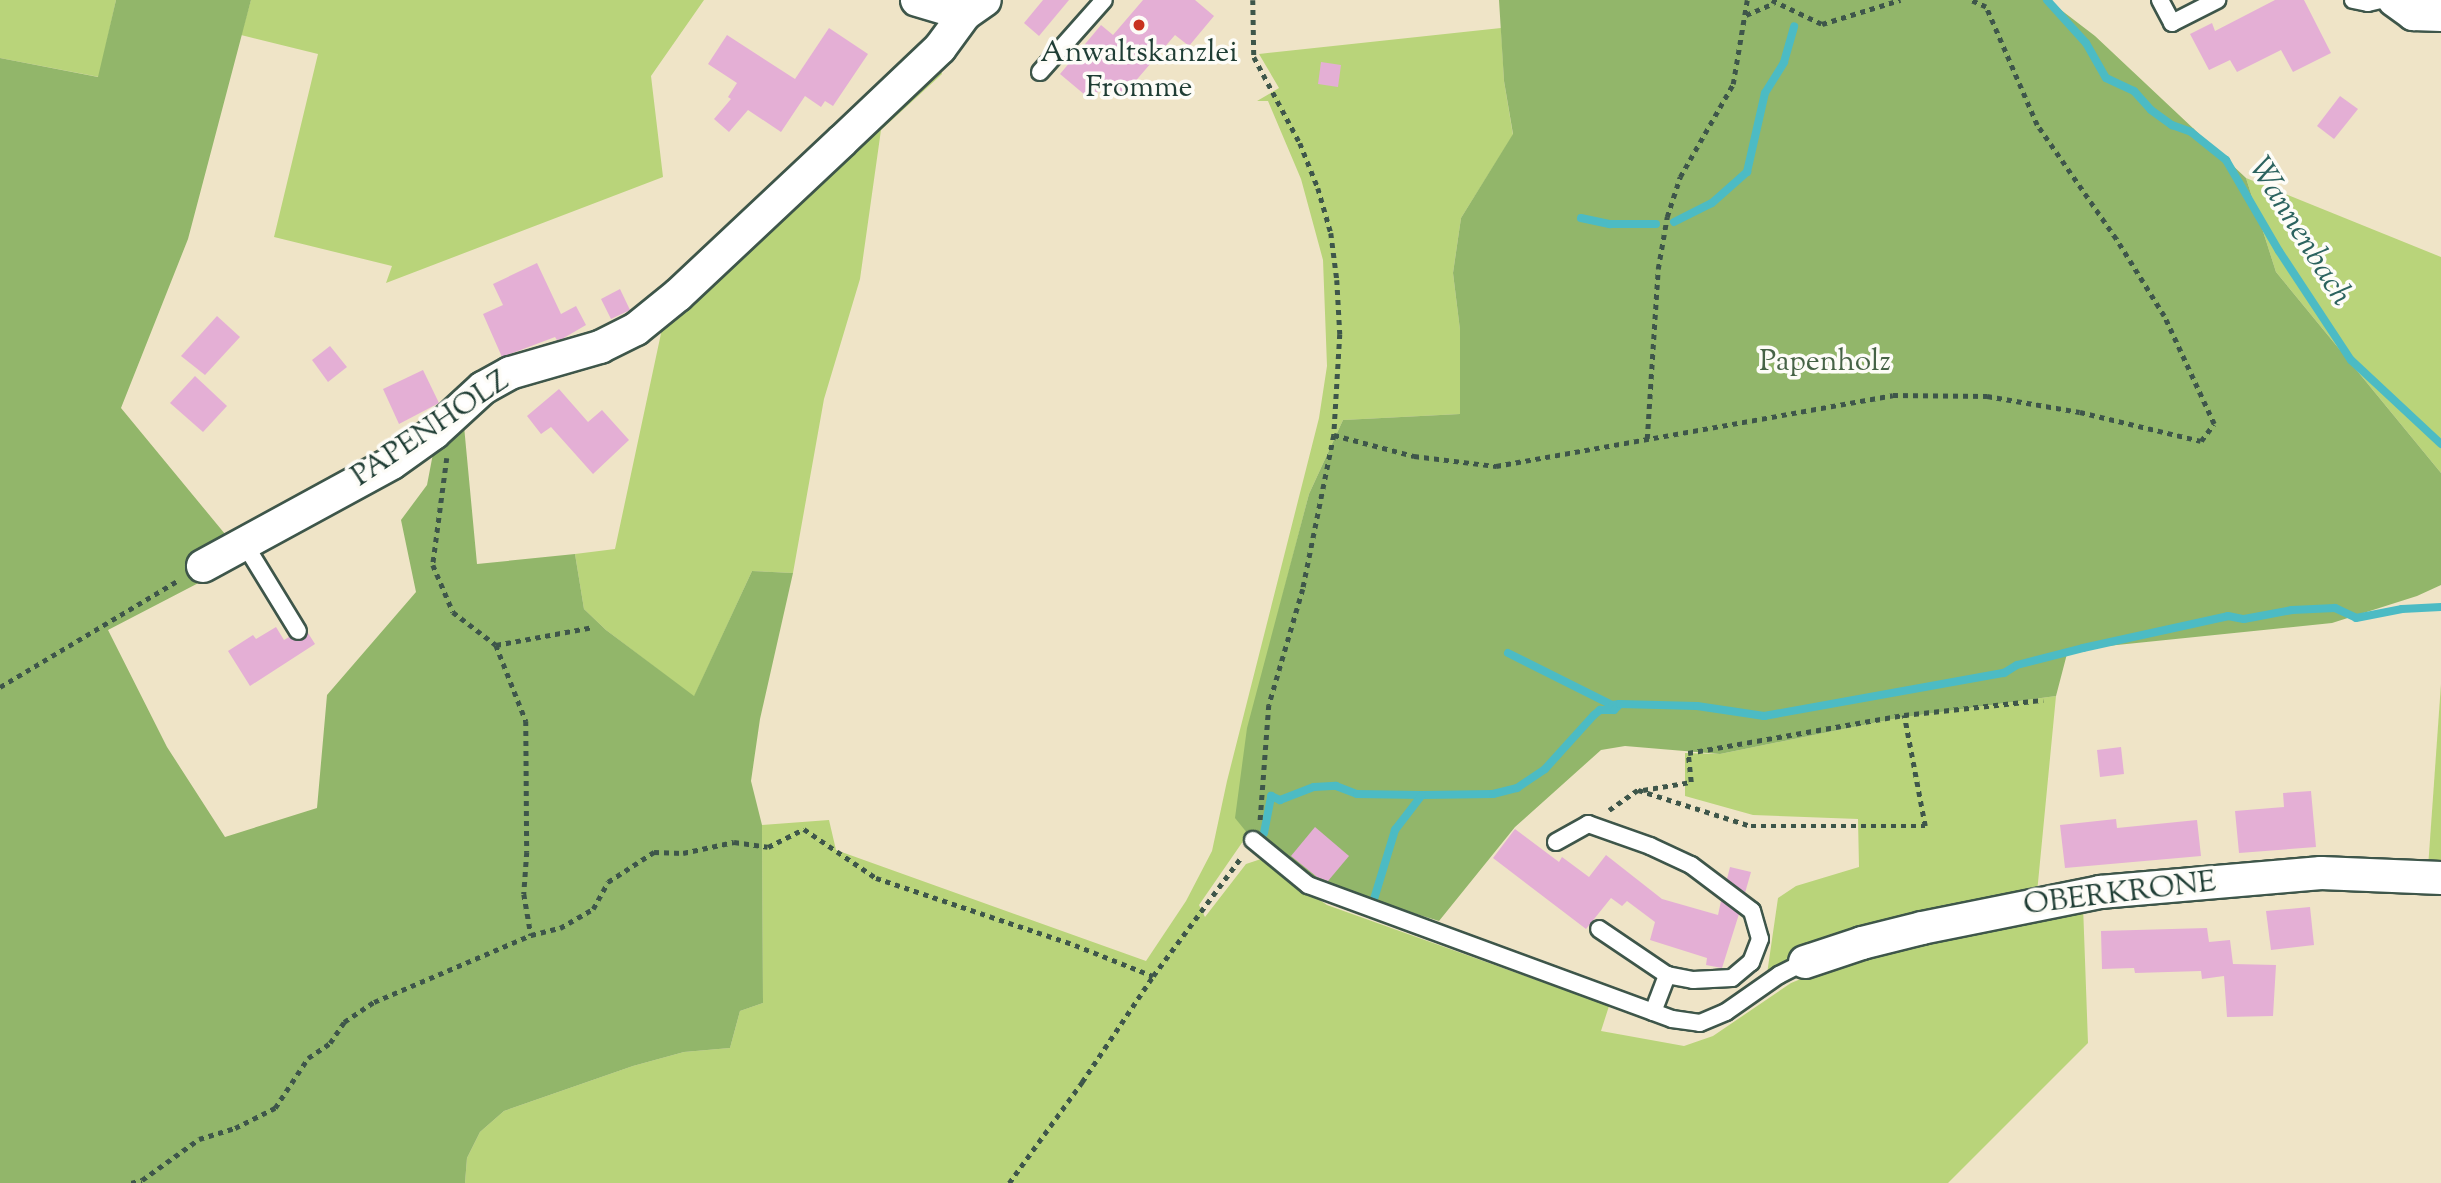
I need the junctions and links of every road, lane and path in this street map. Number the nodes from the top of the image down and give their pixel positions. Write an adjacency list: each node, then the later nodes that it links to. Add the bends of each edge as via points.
1 (918, 0): 13 (street)
2 (1104, 0): 16 (lane)
3 (1253, 0): 18 (path, via 1254,57 1300,143 1331,233 1340,334)
4 (1747, 0): 15 (path)
5 (1900, 0): 12 (path, via 1822,24)
6 (1970, 0): 19 (path, via 1986,7 2037,125 2164,316 2214,424 2201,441 1987,396 1893,395)
7 (2160, 0): 8 (lane, via 2172,23)
8 (2217, 0)
9 (2353, 0): 10 (lane)
10 (2381, 0)
11 (2394, 0): 14 (street, via 2413,13)
12 (1773, 1): 15 (path)
13 (975, 7): 17 (street, PAPENHOLZ, via 940,48 652,317 622,339 510,373 483,388)
14 (2441, 15)
15 (1745, 16): 19 (path, via 1733,84 1680,177 1667,217 1658,269)
16 (1040, 72)
17 (434, 433): 20 (street, PAPENHOLZ, via 391,463); 24 (path, via 447,459 433,565 453,611)
18 (1334, 435): 19 (path, via 1414,456 1496,466); 30 (path, via 1303,589 1269,705 1262,819)
19 (1647, 439)
20 (244, 543): 21 (street, PAPENHOLZ); 23 (lane)
21 (203, 566): 25 (path)
22 (593, 627): 24 (path)
23 (298, 631)
24 (496, 645): 34 (path, via 526,721 523,894)
25 (0, 687)
26 (2043, 700): 27 (path)
27 (1904, 715): 28 (path, via 1688,753 1690,782); 28 (path, via 1925,826 1751,825)
28 (1638, 790): 29 (path)
29 (1588, 824): 31 (lane); 36 (lane, via 1691,865 1752,911 1760,939 1751,962 1732,978 1693,980)
30 (1253, 840): 37 (path); 38 (lane, via 1308,885)
31 (1556, 842)
32 (2441, 877): 35 (street, OBERKRONE, via 2321,873 2100,892 1922,928)
33 (1599, 929): 36 (lane)
34 (531, 935): 37 (path, via 560,928 593,909 608,882 654,852 683,853 734,842 768,848 804,829 876,878 1076,945); 39 (path, via 373,1002 344,1022 330,1043 308,1058 275,1108 199,1139)
35 (1805, 962): 38 (lane, via 1726,1012 1700,1023)
36 (1667, 975): 38 (lane)
37 (1153, 976): 40 (path)
38 (1653, 1012)
39 (131, 1183)
40 (1009, 1183)

